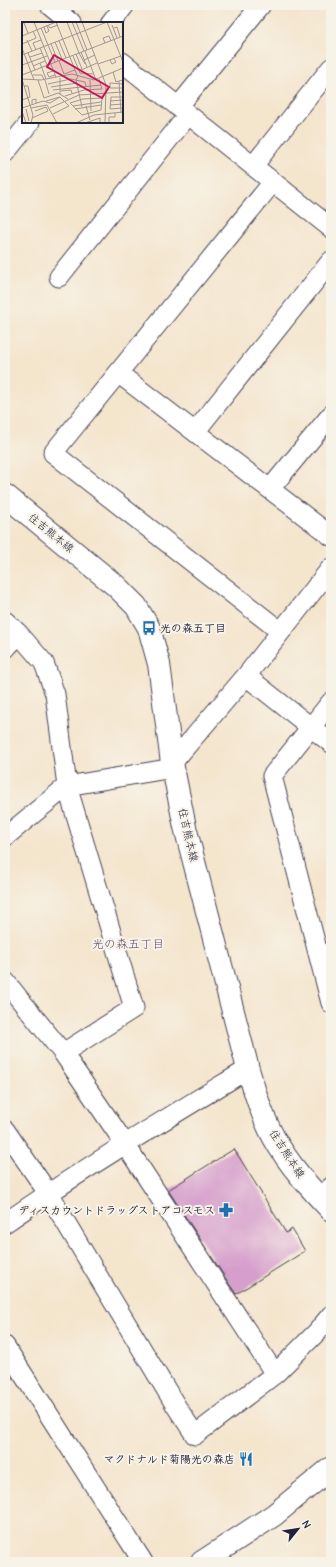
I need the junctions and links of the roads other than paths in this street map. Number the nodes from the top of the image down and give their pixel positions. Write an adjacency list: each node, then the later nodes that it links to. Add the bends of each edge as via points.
1 (50, 5): 4 (street)
2 (125, 5): 5 (street)
3 (261, 5): 8 (street)
4 (71, 22)
5 (112, 22)
6 (123, 63): 8 (street)
7 (331, 68): 11 (street)
8 (183, 111): 11 (street); 15 (street)
9 (29, 123): 10 (street)
10 (5, 153)
11 (253, 166): 12 (street)
12 (273, 182): 13 (street); 16 (street)
13 (331, 228)
14 (331, 261): 18 (street)
15 (58, 277)
16 (118, 373): 18 (street); 24 (street, via 53,453)
17 (331, 415): 19 (street)
18 (195, 432): 19 (street)
19 (270, 490): 21 (street)
20 (5, 495): 31 (main road, 住吉熊本線, via 116,586 136,606 150,628 159,664)
21 (331, 536)
22 (331, 568): 24 (street)
23 (5, 622): 25 (street)
24 (280, 631): 27 (street)
25 (19, 634): 26 (street); 32 (street, via 44,663 55,694)
26 (5, 649)
27 (246, 676): 29 (street); 31 (street)
28 (331, 702): 29 (street)
29 (311, 727): 30 (street); 35 (street, via 272,776)
30 (331, 743)
31 (173, 765): 32 (street); 37 (main road, 住吉熊本線, via 185,827)
32 (67, 786): 33 (street); 36 (street, via 134,1008)
33 (8, 830)
34 (5, 981): 36 (street)
35 (331, 1003)
36 (63, 1053): 39 (street)
37 (248, 1070): 39 (street); 41 (main road, 住吉熊本線, via 259,1105 274,1138 296,1171)
38 (5, 1130): 40 (street)
39 (125, 1144): 40 (street); 45 (street)
40 (48, 1193): 42 (street); 45 (street, via 195,1434)
41 (328, 1199)
42 (5, 1223)
43 (331, 1315): 45 (street)
44 (5, 1346): 47 (street)
45 (275, 1374)
46 (331, 1468): 48 (main road, via 274,1515)
47 (143, 1562)
48 (202, 1562)

